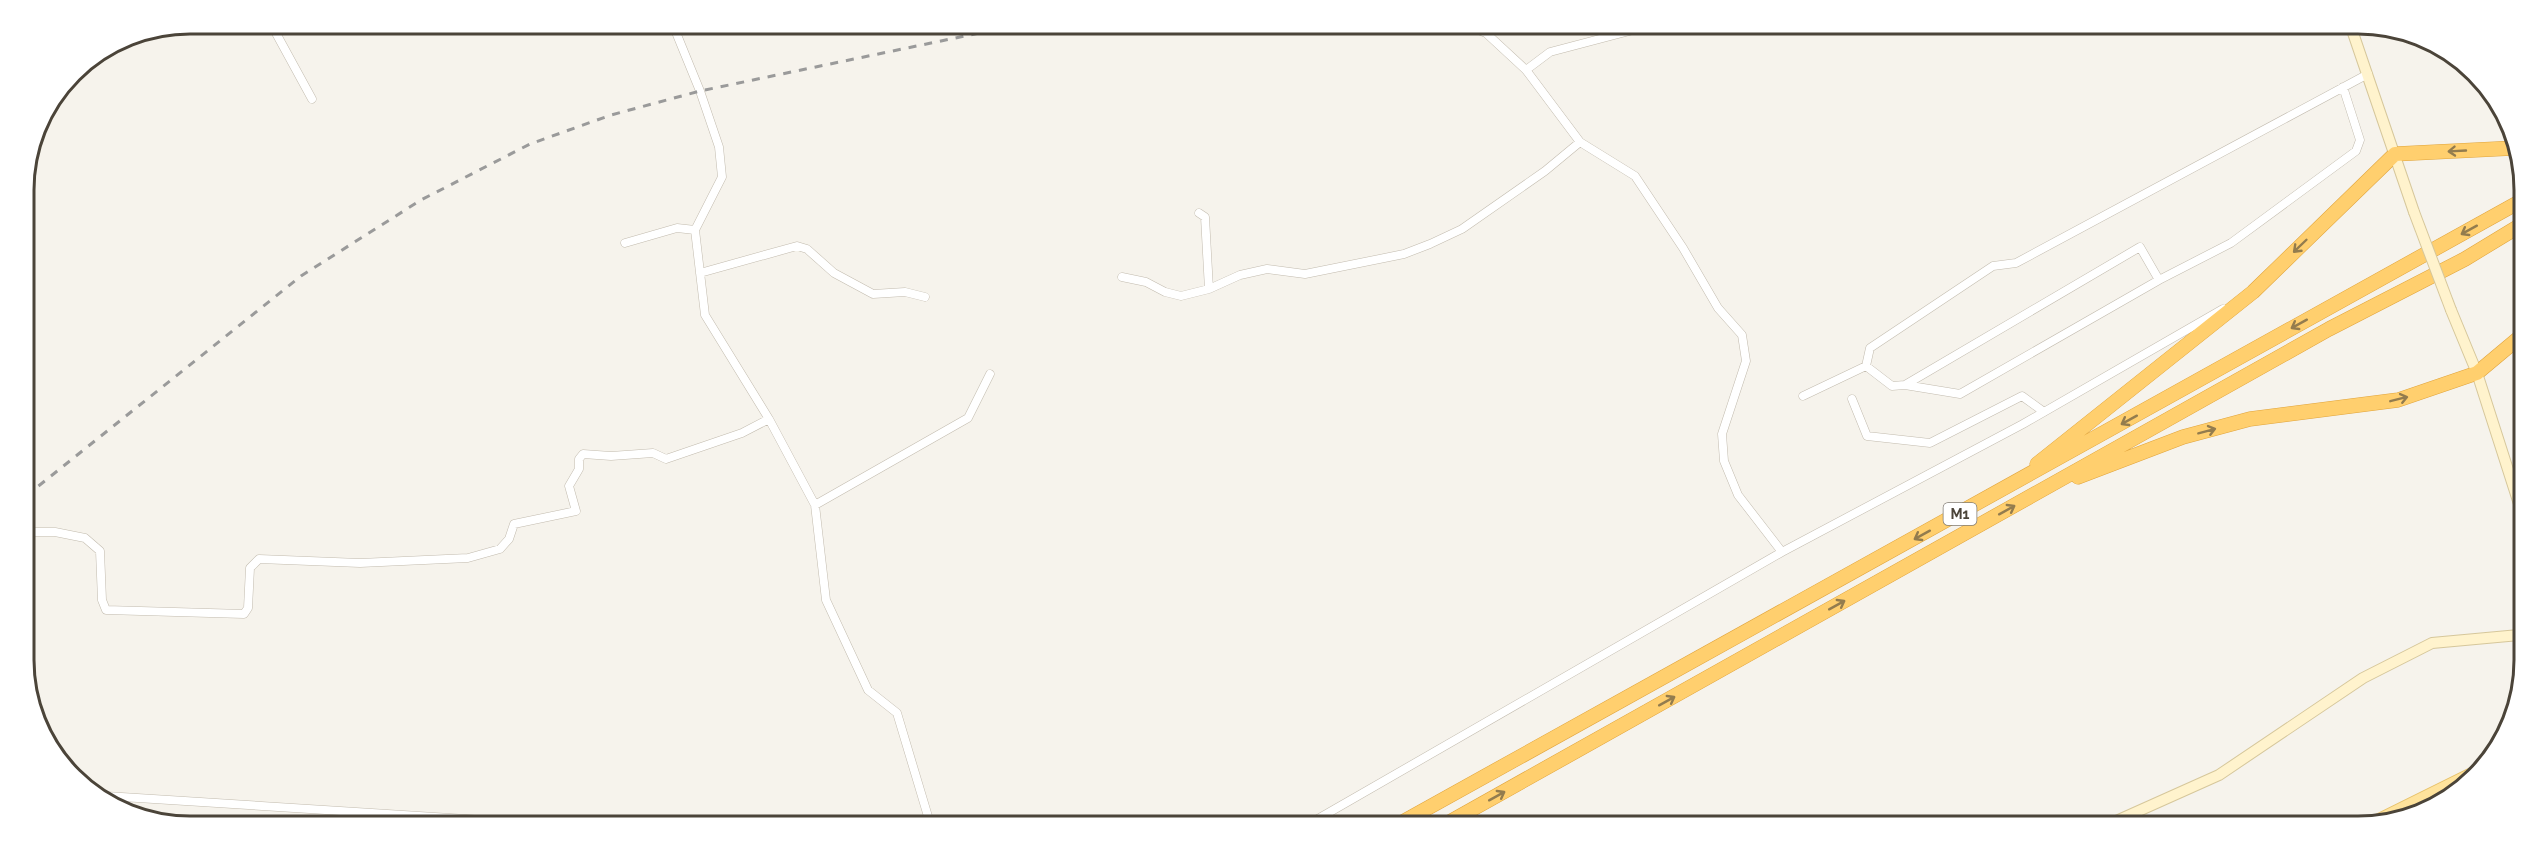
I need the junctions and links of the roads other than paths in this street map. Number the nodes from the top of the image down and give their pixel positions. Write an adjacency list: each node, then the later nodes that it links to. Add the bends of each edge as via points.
1 (1488, 34): 6 (street)
2 (1617, 34): 6 (street, via 1550,52)
3 (2353, 34): 7 (main road)
4 (277, 35): 9 (street)
5 (677, 35): 16 (street, via 719,147 722,177)
6 (1526, 70): 10 (street)
7 (2368, 74): 8 (street); 12 (main road)
8 (2343, 87): 20 (street, via 2360,140 2356,151 2232,243); 25 (street, via 2016,263 1993,266 1870,348)
9 (312, 99)
10 (1580, 142): 21 (street, via 1462,229 1430,244 1404,254 1305,274 1267,269 1240,275); 38 (street, via 1635,176 1718,308 1742,336 1746,361 1722,434 1724,461 1738,495)
11 (2507, 148): 12 (highway, one-way to 12)
12 (2395, 154): 22 (highway, one-way to 22); 27 (main road, bridge)
13 (2514, 205): 34 (highway, M1, one-way to 34)
14 (1199, 213): 21 (street, via 1205,217)
15 (2514, 229): 35 (highway, M1)
16 (695, 230): 17 (street, via 676,228); 18 (street)
17 (626, 243)
18 (700, 273): 23 (street, via 797,246 807,249 834,273 873,294 905,292); 32 (street, via 705,315)
19 (1122, 277): 21 (street, via 1182,296)
20 (2159, 280): 28 (street, via 1960,394); 28 (street, via 2140,247)
21 (1209, 289)
22 (2253, 292): 31 (street); 34 (highway)
23 (926, 297)
24 (2514, 342): 27 (highway)
25 (1866, 366): 28 (street, via 1892,386); 29 (street)
26 (990, 374): 36 (street, via 968,418)
27 (2476, 374): 33 (main road); 35 (highway, one-way to 27, via 2182,437 2250,419 2398,400)
28 (1905, 385)
29 (1803, 396)
30 (1852, 399): 31 (street, via 1868,436 1894,440 1930,442 2022,396)
31 (2043, 412): 38 (street)
32 (769, 419): 36 (street); 37 (street, via 742,433 666,459 653,453 583,454 569,486 576,511 514,524 500,549 468,558 360,563 259,559 250,568 248,608 244,614 106,610 100,551 85,538)
33 (2514, 489)
34 (2003, 491): 46 (highway, M1, one-way to 46)
35 (2034, 494): 47 (highway, M1, one-way to 35)
36 (815, 505): 44 (street, via 826,600 868,690 897,713)
37 (34, 532)
38 (1782, 552): 45 (street)
39 (2514, 635): 48 (main road, via 2432,643 2363,678 2219,775)
40 (2452, 784): 42 (main road)
41 (114, 797): 43 (street)
42 (2397, 811)
43 (411, 816)
44 (928, 816)
45 (1323, 816)
46 (1414, 816)
47 (1460, 816)
48 (2127, 816)

